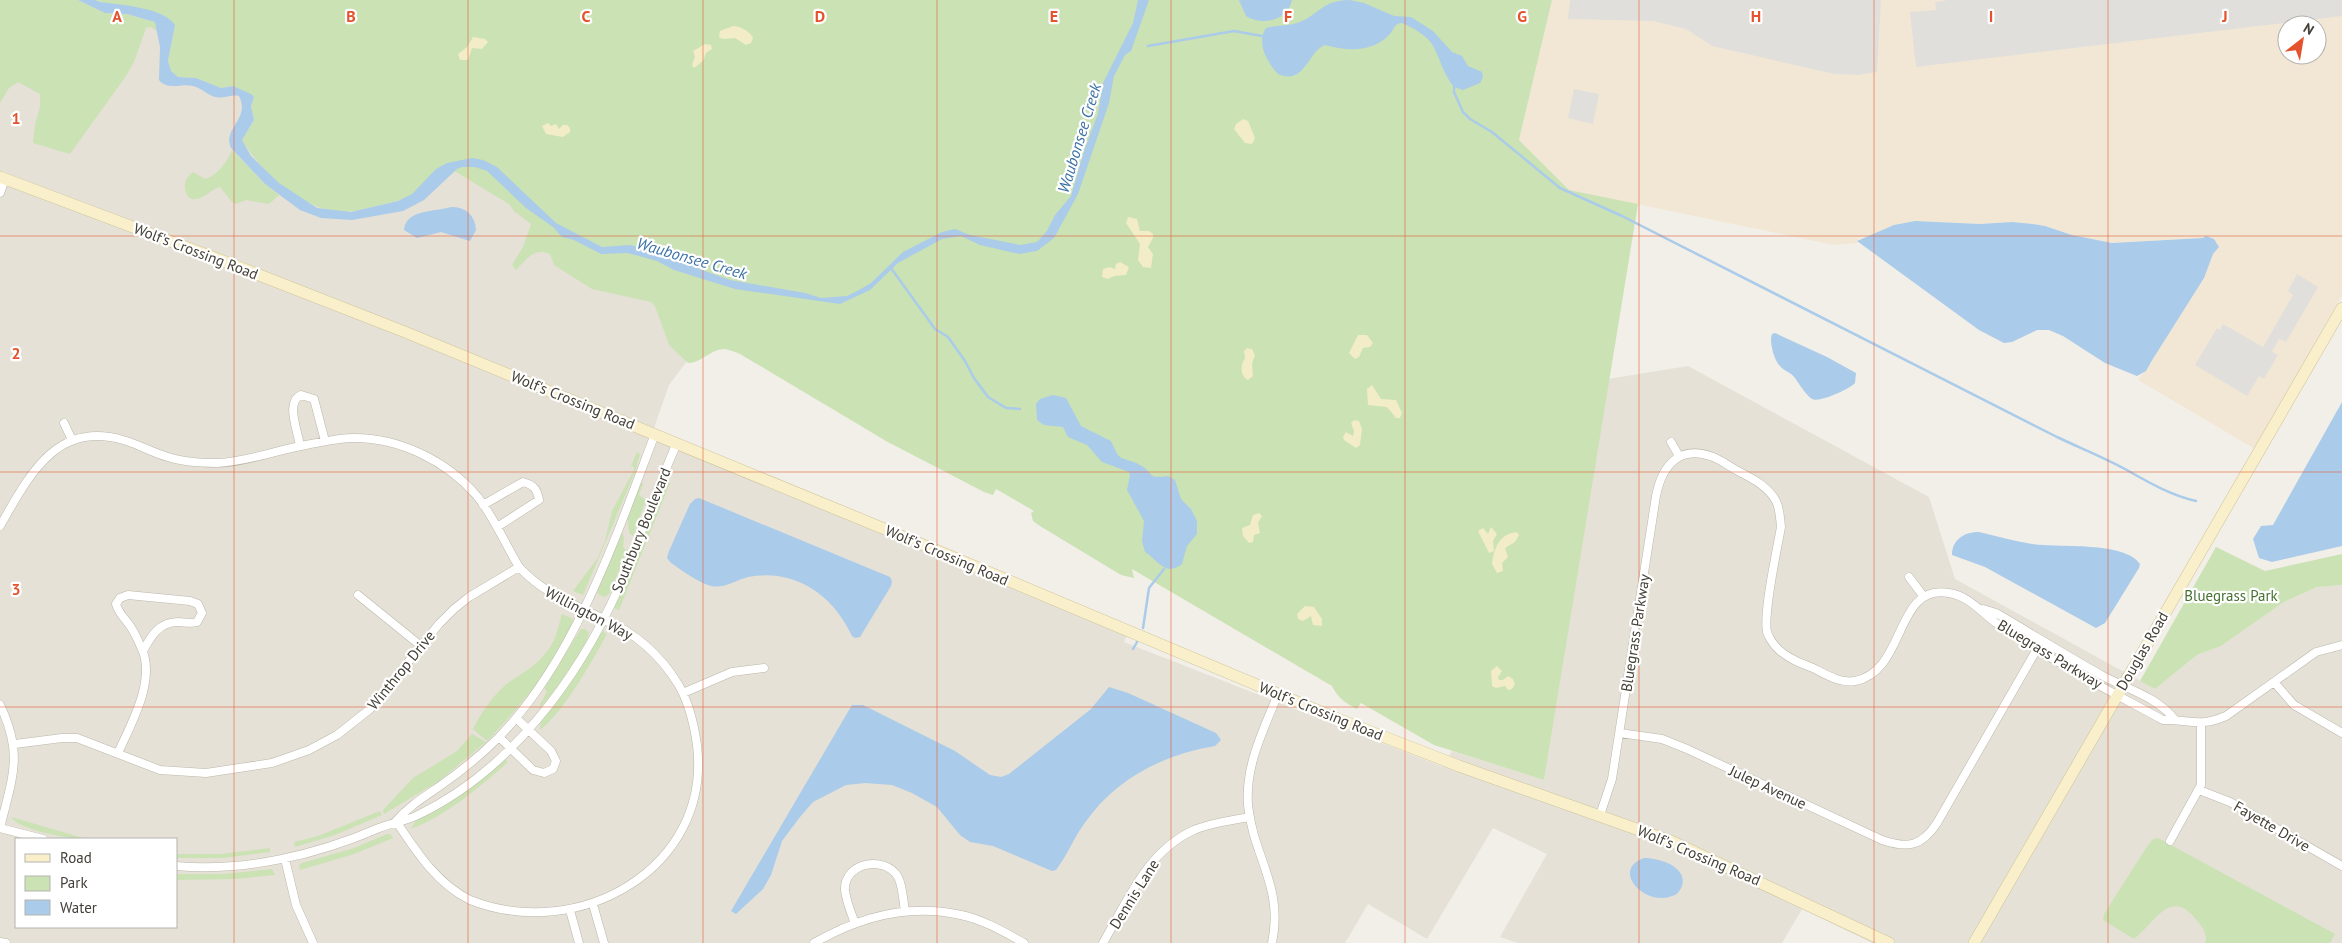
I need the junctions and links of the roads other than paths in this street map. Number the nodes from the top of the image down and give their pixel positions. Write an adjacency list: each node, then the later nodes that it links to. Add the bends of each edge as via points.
1 (2, 178): 2 (street); 5 (main road, Wolf's Crossing Road, via 275,280)
2 (0, 193)
3 (2342, 308): 32 (main road, Douglas Road)
4 (64, 423): 6 (street)
5 (655, 434): 9 (main road, Wolf's Crossing Road); 20 (street, Southbury Boulevard)
6 (72, 440): 10 (street, Willington Way, via 106,436 169,458 218,463); 13 (street, Willington Way, via 53,450 39,463)
7 (325, 441): 10 (street, Willington Way); 10 (street, via 314,399 301,395 292,405); 12 (street, Willington Way, via 362,438 408,448 448,469)
8 (1671, 442): 11 (street)
9 (677, 443): 21 (street, Southbury Boulevard); 34 (main road, Wolf's Crossing Road)
10 (300, 446)
11 (1679, 456): 22 (street, via 1695,453 1712,457 1763,485 1776,500 1781,527 1767,615 1767,632); 40 (street, Bluegrass Parkway, via 1666,467 1656,496)
12 (483, 505): 14 (street, Willington Way); 14 (street, via 523,482 532,484 538,491 539,500)
13 (0, 526)
14 (497, 527): 15 (street, Willington Way)
15 (519, 567): 20 (street, Willington Way, via 538,586); 25 (street, Winthrop Drive, via 454,609)
16 (1909, 577): 18 (street)
17 (358, 595): 25 (street)
18 (1924, 597): 19 (street, Bluegrass Parkway, via 1949,592); 29 (street, via 1907,615 1882,667)
19 (1981, 608): 26 (street, Bluegrass Parkway, via 1995,622); 32 (street, Bluegrass Parkway, via 1996,613)
20 (583, 610): 21 (street, Willington Way); 36 (street, Southbury Boulevard, via 552,668)
21 (604, 618): 33 (street, Willington Way, via 653,652); 39 (street, Southbury Boulevard, via 569,678)
22 (1772, 640): 23 (street); 29 (street, via 1788,657 1838,680)
23 (1765, 645)
24 (2342, 645): 30 (street, Bluegrass Parkway, via 2316,652)
25 (421, 646): 45 (street, Winthrop Drive, via 370,709 337,735 309,750 272,763 206,774 160,770)
26 (2037, 649): 32 (street, Bluegrass Parkway); 40 (street, Julep Avenue, via 1937,823 1917,846 1899,846 1882,840 1662,739)
27 (143, 651): 27 (street, via 155,631 163,625 197,622 202,613 198,604 128,595 120,598 116,604 118,612 133,630); 45 (street, via 146,682)
28 (764, 668): 33 (street, via 732,672)
29 (1860, 680): 31 (street)
30 (2274, 682): 38 (street, Bluegrass Parkway, via 2226,716); 41 (street, via 2294,705)
31 (1864, 688)
32 (2120, 690): 37 (street, Bluegrass Parkway, via 2168,710); 37 (street, Bluegrass Parkway, via 2163,720); 70 (main road, Douglas Road)
33 (683, 693): 56 (street, Willington Way, via 694,727 699,763 695,794 685,827 652,872 628,891)
34 (1278, 694): 47 (main road, Wolf's Crossing Road, via 1459,766); 48 (street, via 1251,767 1248,791)
35 (0, 705): 43 (street)
36 (516, 718): 39 (street); 42 (street, Southbury Boulevard)
37 (2175, 720): 38 (street, Bluegrass Parkway)
38 (2201, 724): 46 (street, via 2202,780)
39 (528, 729): 44 (street, Southbury Boulevard); 44 (street, via 554,756 553,769 539,773)
40 (1620, 733): 47 (street, Bluegrass Parkway, via 1612,780)
41 (2342, 733)
42 (499, 737): 44 (street); 49 (street, Southbury Boulevard, via 461,770 410,805)
43 (15, 744): 45 (street, Winthrop Drive, via 77,738); 50 (street, via 13,776)
44 (511, 749): 49 (street, Southbury Boulevard, via 447,799 416,816)
45 (118, 753)
46 (2199, 790): 52 (street); 55 (street, Fayette Drive, via 2230,802)
47 (1600, 815): 69 (main road, Wolf's Crossing Road, via 1696,852)
48 (1250, 817): 67 (street, Dennis Lane, via 1193,830 1169,846 1146,870); 68 (street, via 1274,897)
49 (396, 821): 53 (street, Southbury Boulevard, via 342,844); 58 (street, Willington Way, via 437,876 469,900 503,913 538,918)
50 (0, 828): 51 (street)
51 (38, 838)
52 (2170, 841)
53 (285, 859): 54 (street, Southbury Boulevard); 62 (street, via 296,905)
54 (178, 866)
55 (2342, 866)
56 (594, 908): 58 (street, Willington Way); 64 (street)
57 (905, 911): 59 (street, via 877,915); 59 (street, via 897,876 879,864 867,863 856,868 845,889); 66 (street, via 961,915 993,926)
58 (571, 914): 63 (street)
59 (855, 923): 65 (street)
60 (0, 942): 61 (street)
61 (6, 943)
62 (312, 943)
63 (579, 943)
64 (604, 943)
65 (814, 943)
66 (1024, 943)
67 (1103, 943)
68 (1272, 943)
69 (1889, 943)
70 (1974, 943)

